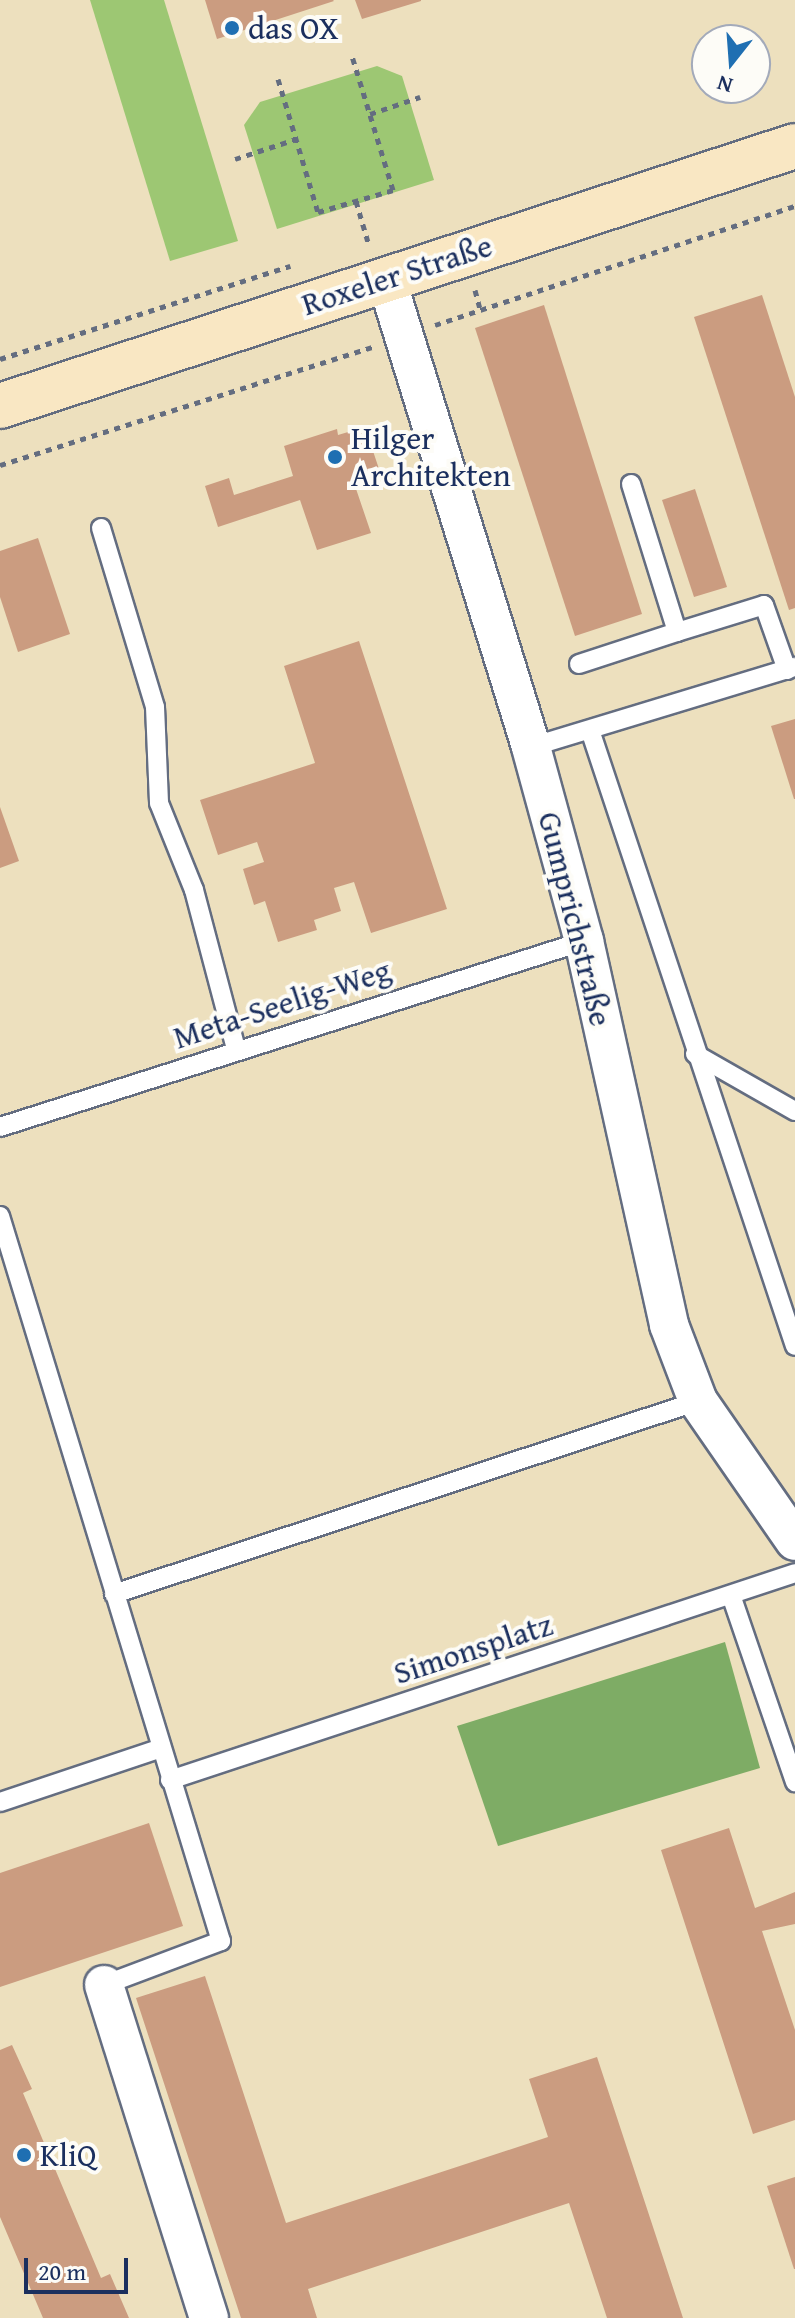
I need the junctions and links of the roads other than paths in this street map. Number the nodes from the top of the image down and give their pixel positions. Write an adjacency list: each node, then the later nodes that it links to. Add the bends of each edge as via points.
1 (795, 146): 2 (main road, Roxeler Straße)
2 (378, 252): 3 (main road, Roxeler Straße); 10 (street, Gumprichstraße)
3 (0, 406)
4 (631, 484): 6 (lane)
5 (101, 528): 12 (lane, via 155,707 159,803 194,890)
6 (677, 632): 7 (lane); 8 (lane, via 764,605)
7 (579, 664)
8 (791, 669): 9 (lane)
9 (590, 730): 10 (lane); 13 (lane)
10 (531, 747): 11 (street, Gumprichstraße)
11 (584, 941): 12 (lane, Meta-Seelig-Weg); 18 (street, Gumprichstraße, via 669,1325)
12 (236, 1049): 15 (lane, Meta-Seelig-Weg)
13 (695, 1054): 14 (lane); 17 (lane)
14 (795, 1111)
15 (0, 1127)
16 (0, 1216): 21 (lane)
17 (795, 1346)
18 (698, 1401): 19 (street, Gumprichstraße); 21 (lane)
19 (795, 1541)
20 (795, 1573): 22 (lane, Simonsplatz)
21 (114, 1594): 23 (lane)
22 (731, 1595): 24 (lane, Simonsplatz); 25 (lane)
23 (161, 1748): 24 (lane); 26 (lane)
24 (170, 1780): 27 (lane, via 221,1941)
25 (795, 1782)
26 (0, 1802)
27 (104, 1985): 28 (street)
28 (209, 2318)

